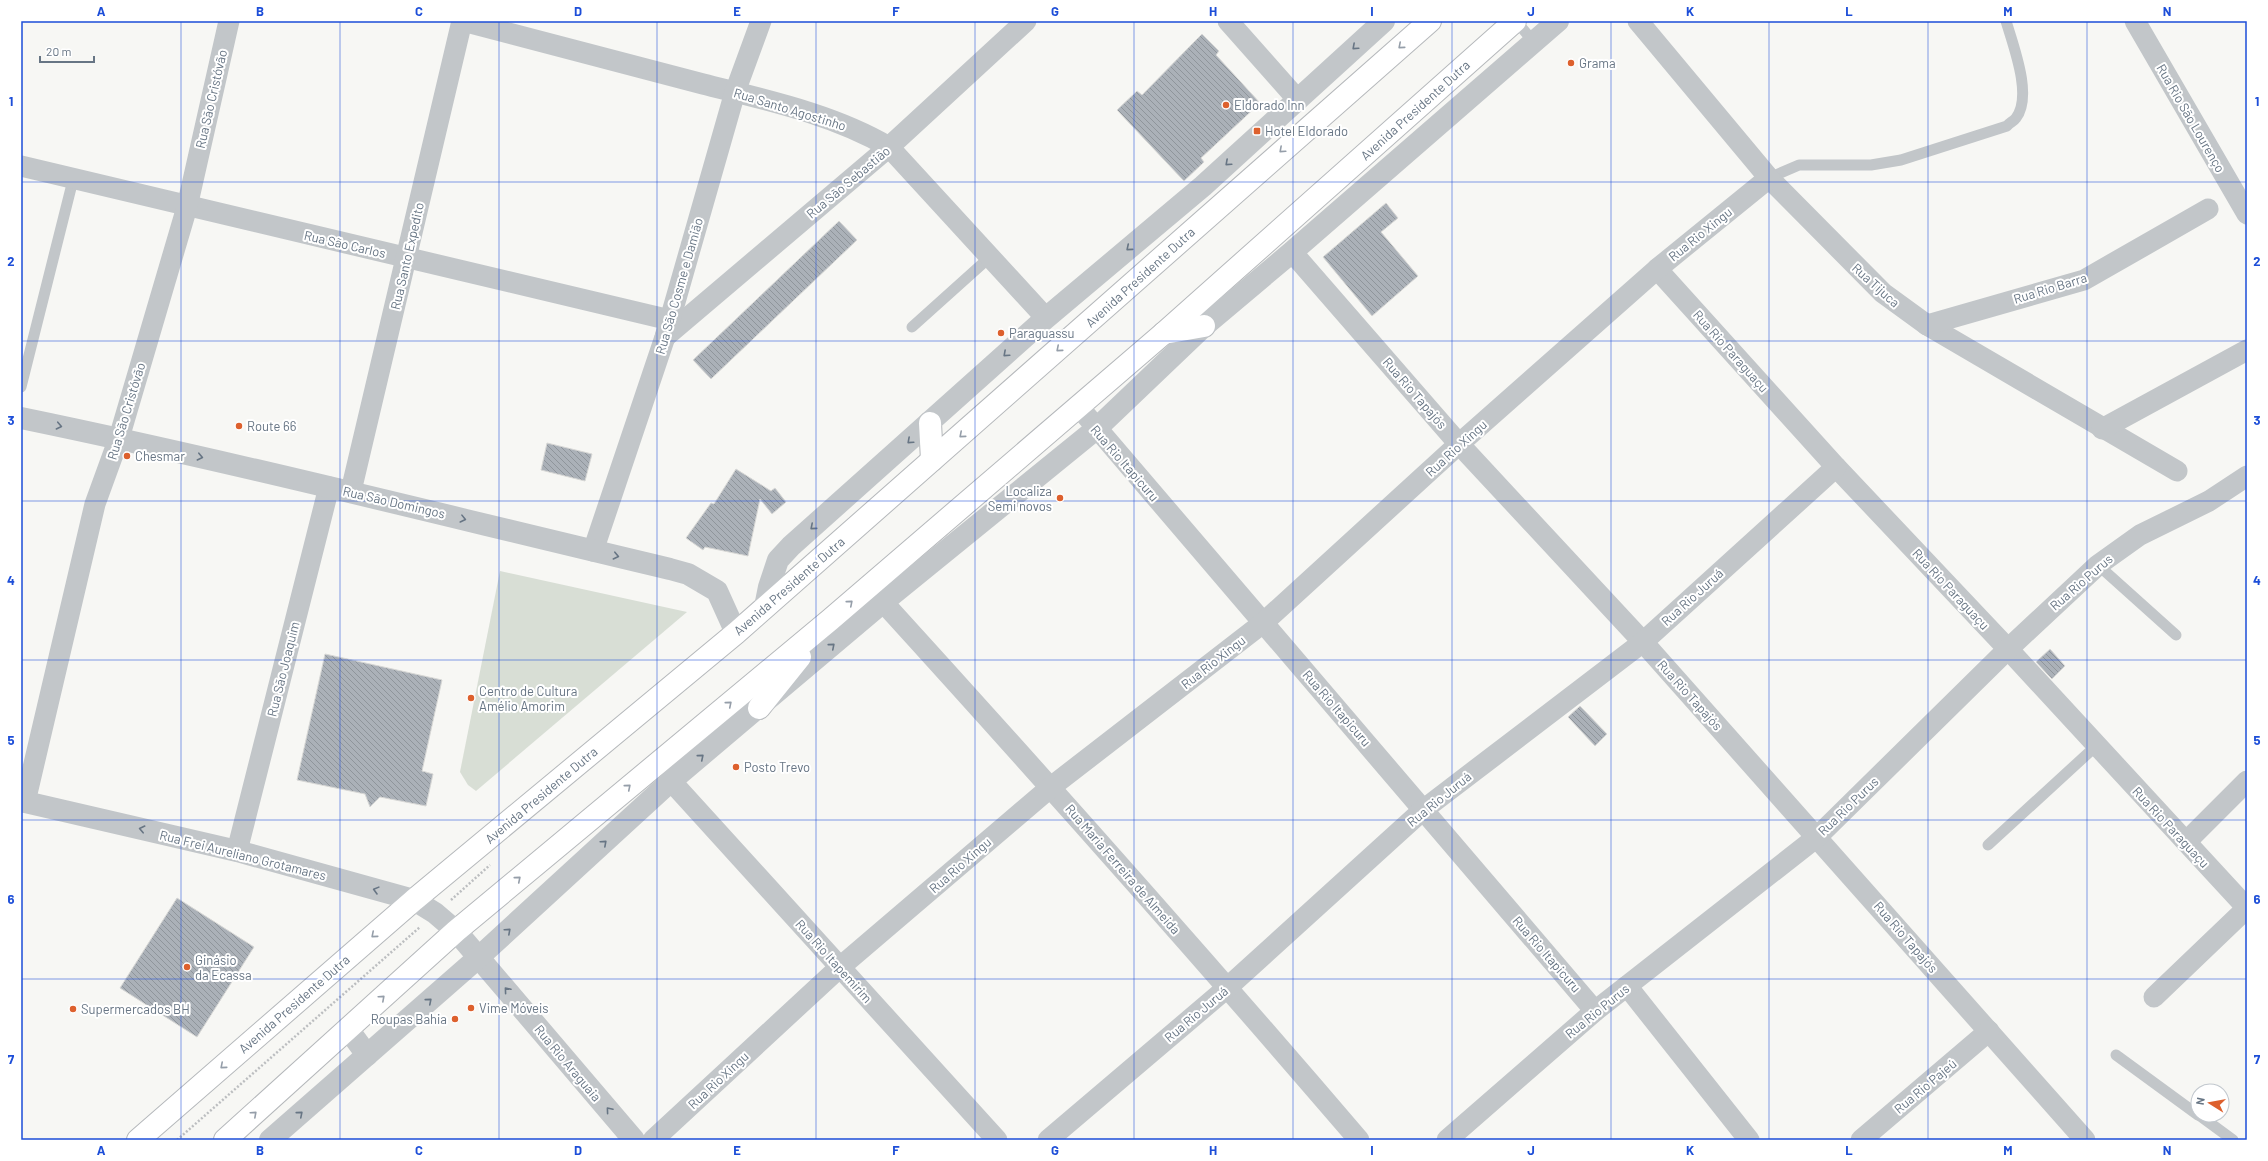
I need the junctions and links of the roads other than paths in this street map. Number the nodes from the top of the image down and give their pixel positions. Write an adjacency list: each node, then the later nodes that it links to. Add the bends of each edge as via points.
1 (229, 21): 20 (street, Rua São Cristóvão)
2 (462, 21): 14 (street, Rua Santo Agostinho); 25 (street, Rua Santo Expedito)
3 (760, 21): 14 (street, Rua São Cosme e Damião)
4 (1026, 21): 16 (street, Rua São Sebastião)
5 (1228, 21): 15 (street)
6 (1384, 21): 15 (street, one-way to 15)
7 (1430, 21): 42 (highway, Avenida Presidente Dutra, one-way to 42)
8 (1515, 21): 13 (lane); 32 (highway, Avenida Presidente Dutra)
9 (1558, 21): 13 (street, Avenida Presidente Dutra)
10 (1638, 21): 18 (street, Rua Tijuca)
11 (2006, 21): 18 (lane, via 2023,87 2022,103 2017,118 2006,126 1901,160 1871,165 1798,165)
12 (2135, 21): 22 (street, Rua Rio São Lourenço)
13 (1533, 41): 23 (street, Avenida Presidente Dutra)
14 (735, 92): 16 (street, Rua Santo Agostinho, via 832,120 862,131); 31 (street, Rua São Cosme e Damião)
15 (1298, 100): 27 (street, one-way to 27, via 1203,186)
16 (889, 147): 24 (street, Rua Santo Agostinho); 31 (street, Rua São Sebastião)
17 (21, 166): 19 (street, Rua São Carlos)
18 (1768, 178): 26 (street, Rua Rio Xingu); 28 (street, Rua Tijuca, via 1883,293)
19 (73, 180): 20 (street, Rua São Carlos); 34 (lane)
20 (187, 207): 25 (street, Rua São Carlos); 40 (street, Rua São Cristóvão)
21 (2208, 210): 28 (street, Rua Rio Barra, via 2084,280)
22 (2247, 214)
23 (1292, 252): 29 (street, Avenida Presidente Dutra); 41 (street, Rua Rio Tapajós)
24 (990, 257): 27 (street, Rua Santo Agostinho); 30 (lane)
25 (407, 258): 31 (street, Rua São Carlos); 47 (street, Rua Santo Expedito)
26 (1657, 269): 41 (street, Rua Rio Xingu); 43 (street, Rua Rio Paraguaçu)
27 (1046, 318): 37 (street, one-way to 37)
28 (1927, 325): 39 (street, Rua Tijuca)
29 (1204, 326): 32 (highway); 38 (street, Avenida Presidente Dutra)
30 (912, 327)
31 (667, 328): 48 (street, Rua São Cosme e Damião)
32 (1164, 333): 35 (highway, Avenida Presidente Dutra)
33 (2247, 350): 39 (street)
34 (21, 387)
35 (1078, 406): 38 (street, Rua Rio Itapicuru); 52 (highway, Avenida Presidente Dutra, one-way to 35)
36 (21, 418): 40 (street, Rua São Domingos, one-way to 40)
37 (930, 423): 42 (highway); 51 (street, one-way to 51, via 778,560)
38 (1096, 429): 50 (street, Avenida Presidente Dutra); 53 (street, Rua Rio Itapicuru)
39 (2102, 429): 44 (street, Rua Tijuca)
40 (119, 438): 46 (street, Rua São Domingos, one-way to 46); 63 (street, Rua São Cristóvão, via 95,504)
41 (1459, 444): 53 (street, Rua Rio Xingu); 56 (street, Rua Rio Tapajós)
42 (932, 460): 51 (highway, Avenida Presidente Dutra)
43 (1836, 467): 56 (street, Rua Rio Juruá); 57 (street, Rua Rio Paraguaçu)
44 (2178, 471)
45 (2247, 476): 49 (street, Rua Rio Purus, via 2209,501 2140,535)
46 (329, 487): 47 (street, Rua São Domingos); 70 (street, Rua São Joaquim)
47 (351, 491): 48 (street, Rua São Domingos, one-way to 48)
48 (593, 550): 54 (street, Rua São Domingos, one-way to 54, via 670,569 703,582 720,597)
49 (2098, 565): 55 (lane); 57 (street, Rua Rio Purus)
50 (883, 602): 58 (street, Avenida Presidente Dutra, one-way to 50); 62 (street, Rua Maria Ferreira de Almeida)
51 (765, 607): 54 (highway, Avenida Presidente Dutra)
52 (830, 620): 58 (highway); 64 (highway, Avenida Presidente Dutra, one-way to 52)
53 (1263, 622): 62 (street, Rua Rio Xingu); 65 (street, Rua Rio Itapicuru)
54 (736, 633): 71 (highway, Avenida Presidente Dutra)
55 (2176, 635)
56 (1642, 642): 65 (street, Rua Rio Juruá); 67 (street, Rua Rio Tapajós)
57 (2008, 649): 59 (street, Rua Rio Paraguaçu); 67 (street, Rua Rio Purus)
58 (759, 708): 61 (street, Avenida Presidente Dutra, one-way to 58)
59 (2096, 746): 68 (street, Rua Rio Paraguaçu); 69 (lane)
60 (2247, 781): 68 (street)
61 (671, 782): 66 (street, Avenida Presidente Dutra); 75 (street, Rua Rio Itapemirim)
62 (1051, 787): 75 (street, Rua Rio Xingu); 77 (street, Rua Maria Ferreira de Almeida)
63 (23, 801): 70 (street, Rua Frei Aureliano Grotamares, one-way to 63)
64 (610, 803): 66 (street); 73 (highway, Avenida Presidente Dutra, one-way to 64)
65 (1423, 810): 77 (street, Rua Rio Juruá); 79 (street, Rua Rio Itapicuru)
66 (626, 824): 74 (street, Avenida Presidente Dutra, one-way to 66)
67 (1817, 837): 76 (street, Rua Rio Purus); 81 (street, Rua Rio Tapajós)
68 (2186, 842): 72 (street, Rua Rio Paraguaçu)
69 (1988, 845)
70 (237, 851): 71 (street, Rua Frei Aureliano Grotamares, one-way to 70)
71 (414, 900): 73 (street, Rua Frei Aureliano Grotamares, via 436,913); 87 (highway, Avenida Presidente Dutra, one-way to 87)
72 (2247, 908): 78 (street)
73 (456, 931): 74 (street, Rua Rio Araguaia); 80 (highway, Avenida Presidente Dutra, one-way to 73)
74 (479, 957): 82 (street, Avenida Presidente Dutra, one-way to 74); 89 (street, Rua Rio Araguaia, one-way to 74)
75 (839, 968): 90 (street, Rua Rio Xingu); 91 (street, Rua Rio Itapemirim)
76 (1626, 986): 79 (street, Rua Rio Purus); 95 (street)
77 (1228, 987): 92 (street, Rua Rio Juruá); 93 (street, Rua Maria Ferreira de Almeida)
78 (2154, 997)
79 (1595, 1011): 94 (street, Rua Rio Purus)
80 (348, 1029): 82 (street); 88 (highway, Avenida Presidente Dutra, one-way to 80)
81 (1989, 1031): 96 (street, Rua Rio Pajeú); 97 (street, Rua Rio Tapajós)
82 (367, 1055): 86 (street, Avenida Presidente Dutra, one-way to 82)
83 (2116, 1055): 84 (lane)
84 (2190, 1109)
85 (2209, 1123): 98 (lane)
86 (279, 1137)
87 (138, 1140)
88 (225, 1140)
89 (634, 1140)
90 (653, 1140)
91 (997, 1140)
92 (1048, 1140)
93 (1358, 1140)
94 (1447, 1140)
95 (1749, 1140)
96 (1861, 1140)
97 (2085, 1140)
98 (2233, 1140)

